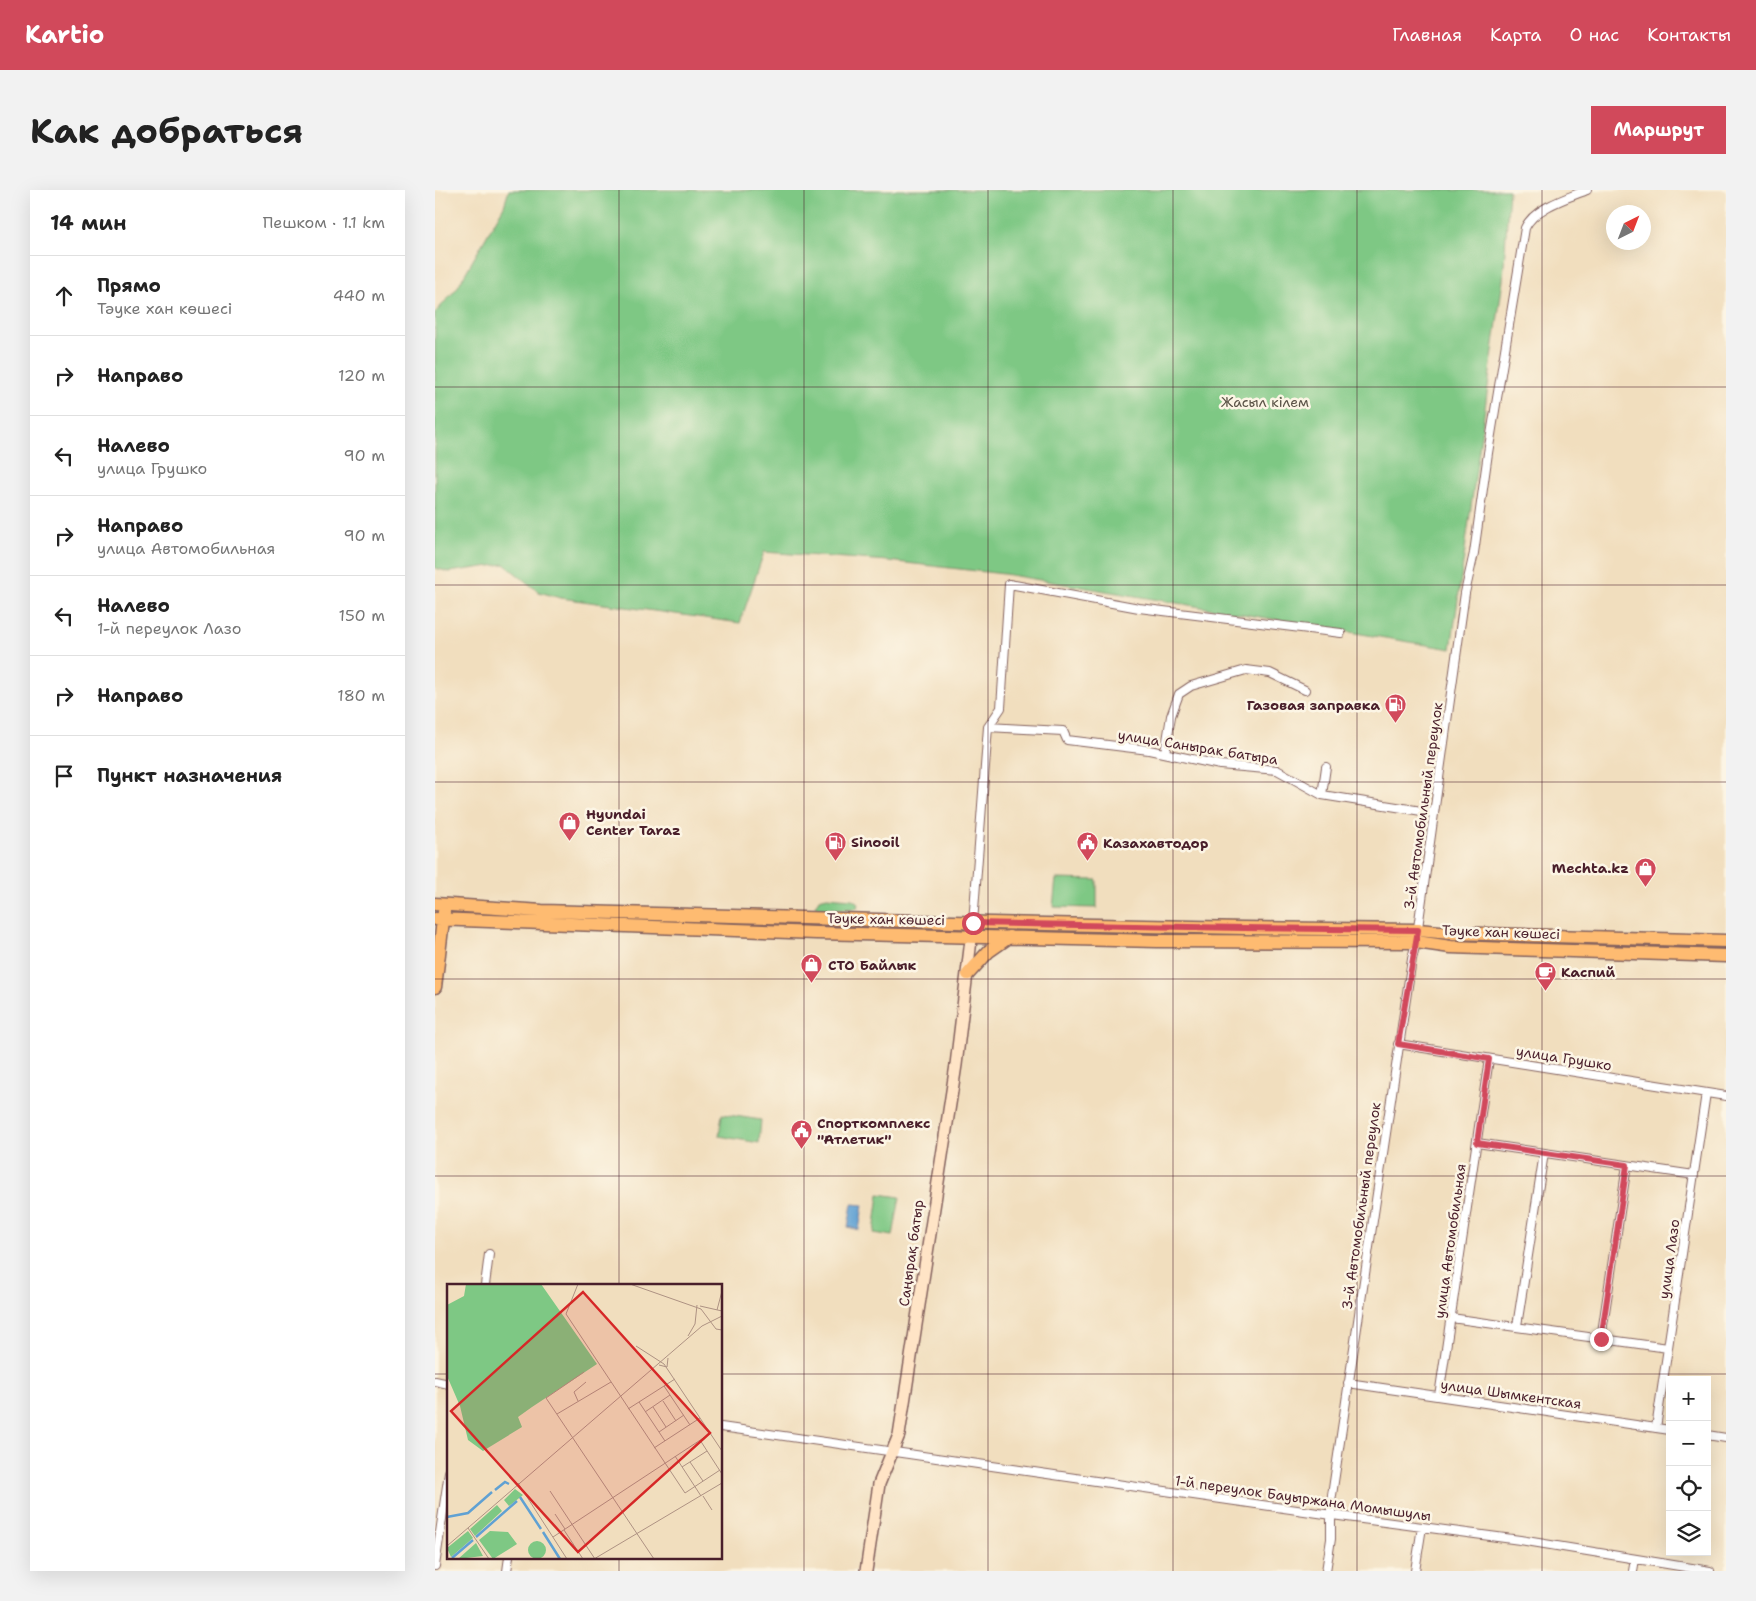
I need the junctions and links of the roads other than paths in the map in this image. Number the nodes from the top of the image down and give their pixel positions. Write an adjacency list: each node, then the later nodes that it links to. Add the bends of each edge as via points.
1 (1587, 190): 8 (street, 3-й Автомобильный переулок, via 1538,212 1525,228 1465,593)
2 (1341, 633): 4 (street, via 1139,608 1009,584 1001,708)
3 (1305, 690): 5 (street, via 1270,673 1246,670 1191,686 1179,694 1171,716)
4 (987, 727): 5 (street, улица Санырак батыра, via 1063,731 1067,740); 11 (street)
5 (1165, 753): 7 (street, улица Санырак батыра, via 1220,765 1277,770)
6 (1327, 767): 7 (street)
7 (1322, 795): 8 (street, улица Санырак батыра)
8 (1434, 812): 12 (street, 3-й Автомобильный переулок)
9 (440, 904): 10 (main road); 11 (main road, Тәуке хан көшесі, via 542,911)
10 (439, 919): 13 (main road, Тәуке хан көшесі); 18 (main road)
11 (973, 923): 12 (main road, Тәуке хан көшесі, via 1244,928); 13 (street, Саңырақ батыр)
12 (1417, 936): 14 (main road, Тәуке хан көшесі, via 1267,942); 15 (main road, Тәуке хан көшесі, via 1451,933); 16 (main road, Тәуке хан көшесі, via 1451,947); 19 (street, 3-й Автомобильный переулок)
13 (973, 937): 14 (main road, Тәуке хан көшесі); 17 (street, Саңырақ батыр)
14 (1009, 937): 17 (main road, via 989,951)
15 (1726, 941)
16 (1726, 956)
17 (968, 974): 40 (street, Саңырақ батыр, via 899,1435)
18 (435, 988)
19 (1398, 1044): 20 (street, улица Грушко); 33 (street, 3-й Автомобильный переулок)
20 (1489, 1059): 21 (street, улица Грушко); 23 (street, улица Автомобильная)
21 (1706, 1093): 22 (street, улица Грушко); 26 (street, улица Лазо)
22 (1726, 1096)
23 (1477, 1143): 24 (street); 29 (street, улица Автомобильная)
24 (1544, 1153): 25 (street); 30 (street)
25 (1627, 1165): 26 (street); 31 (street)
26 (1694, 1175): 32 (street, улица Лазо)
27 (489, 1254): 28 (street)
28 (485, 1284)
29 (1451, 1318): 30 (street); 34 (street, улица Автомобильная)
30 (1517, 1326): 31 (street)
31 (1601, 1339): 32 (street)
32 (1668, 1348): 36 (street, улица Лазо)
33 (1348, 1383): 34 (street, улица Шымкентская); 42 (street, 3-й Автомобильный переулок, via 1331,1502)
34 (1439, 1396): 36 (street, улица Шымкентская)
35 (723, 1427): 40 (street)
36 (1656, 1428): 37 (street, улица Шымкентская)
37 (1666, 1429)
38 (1711, 1436): 39 (street)
39 (1726, 1438)
40 (892, 1451): 42 (street, 1-й переулок Бауыржана Момышулы); 48 (street, Саңырақ батыр, via 879,1484)
41 (447, 1485): 46 (street)
42 (1332, 1515): 43 (street, 1-й переулок Бауыржана Момышулы); 49 (street, 3-й Автомобильный переулок)
43 (1421, 1527): 45 (street, 1-й переулок Бауыржана Момышулы); 50 (street)
44 (509, 1558): 47 (street)
45 (1635, 1559): 51 (street); 52 (street, 1-й переулок Бауыржана Момышулы)
46 (435, 1566)
47 (507, 1571)
48 (866, 1571)
49 (1327, 1571)
50 (1415, 1571)
51 (1633, 1571)
52 (1710, 1571)

